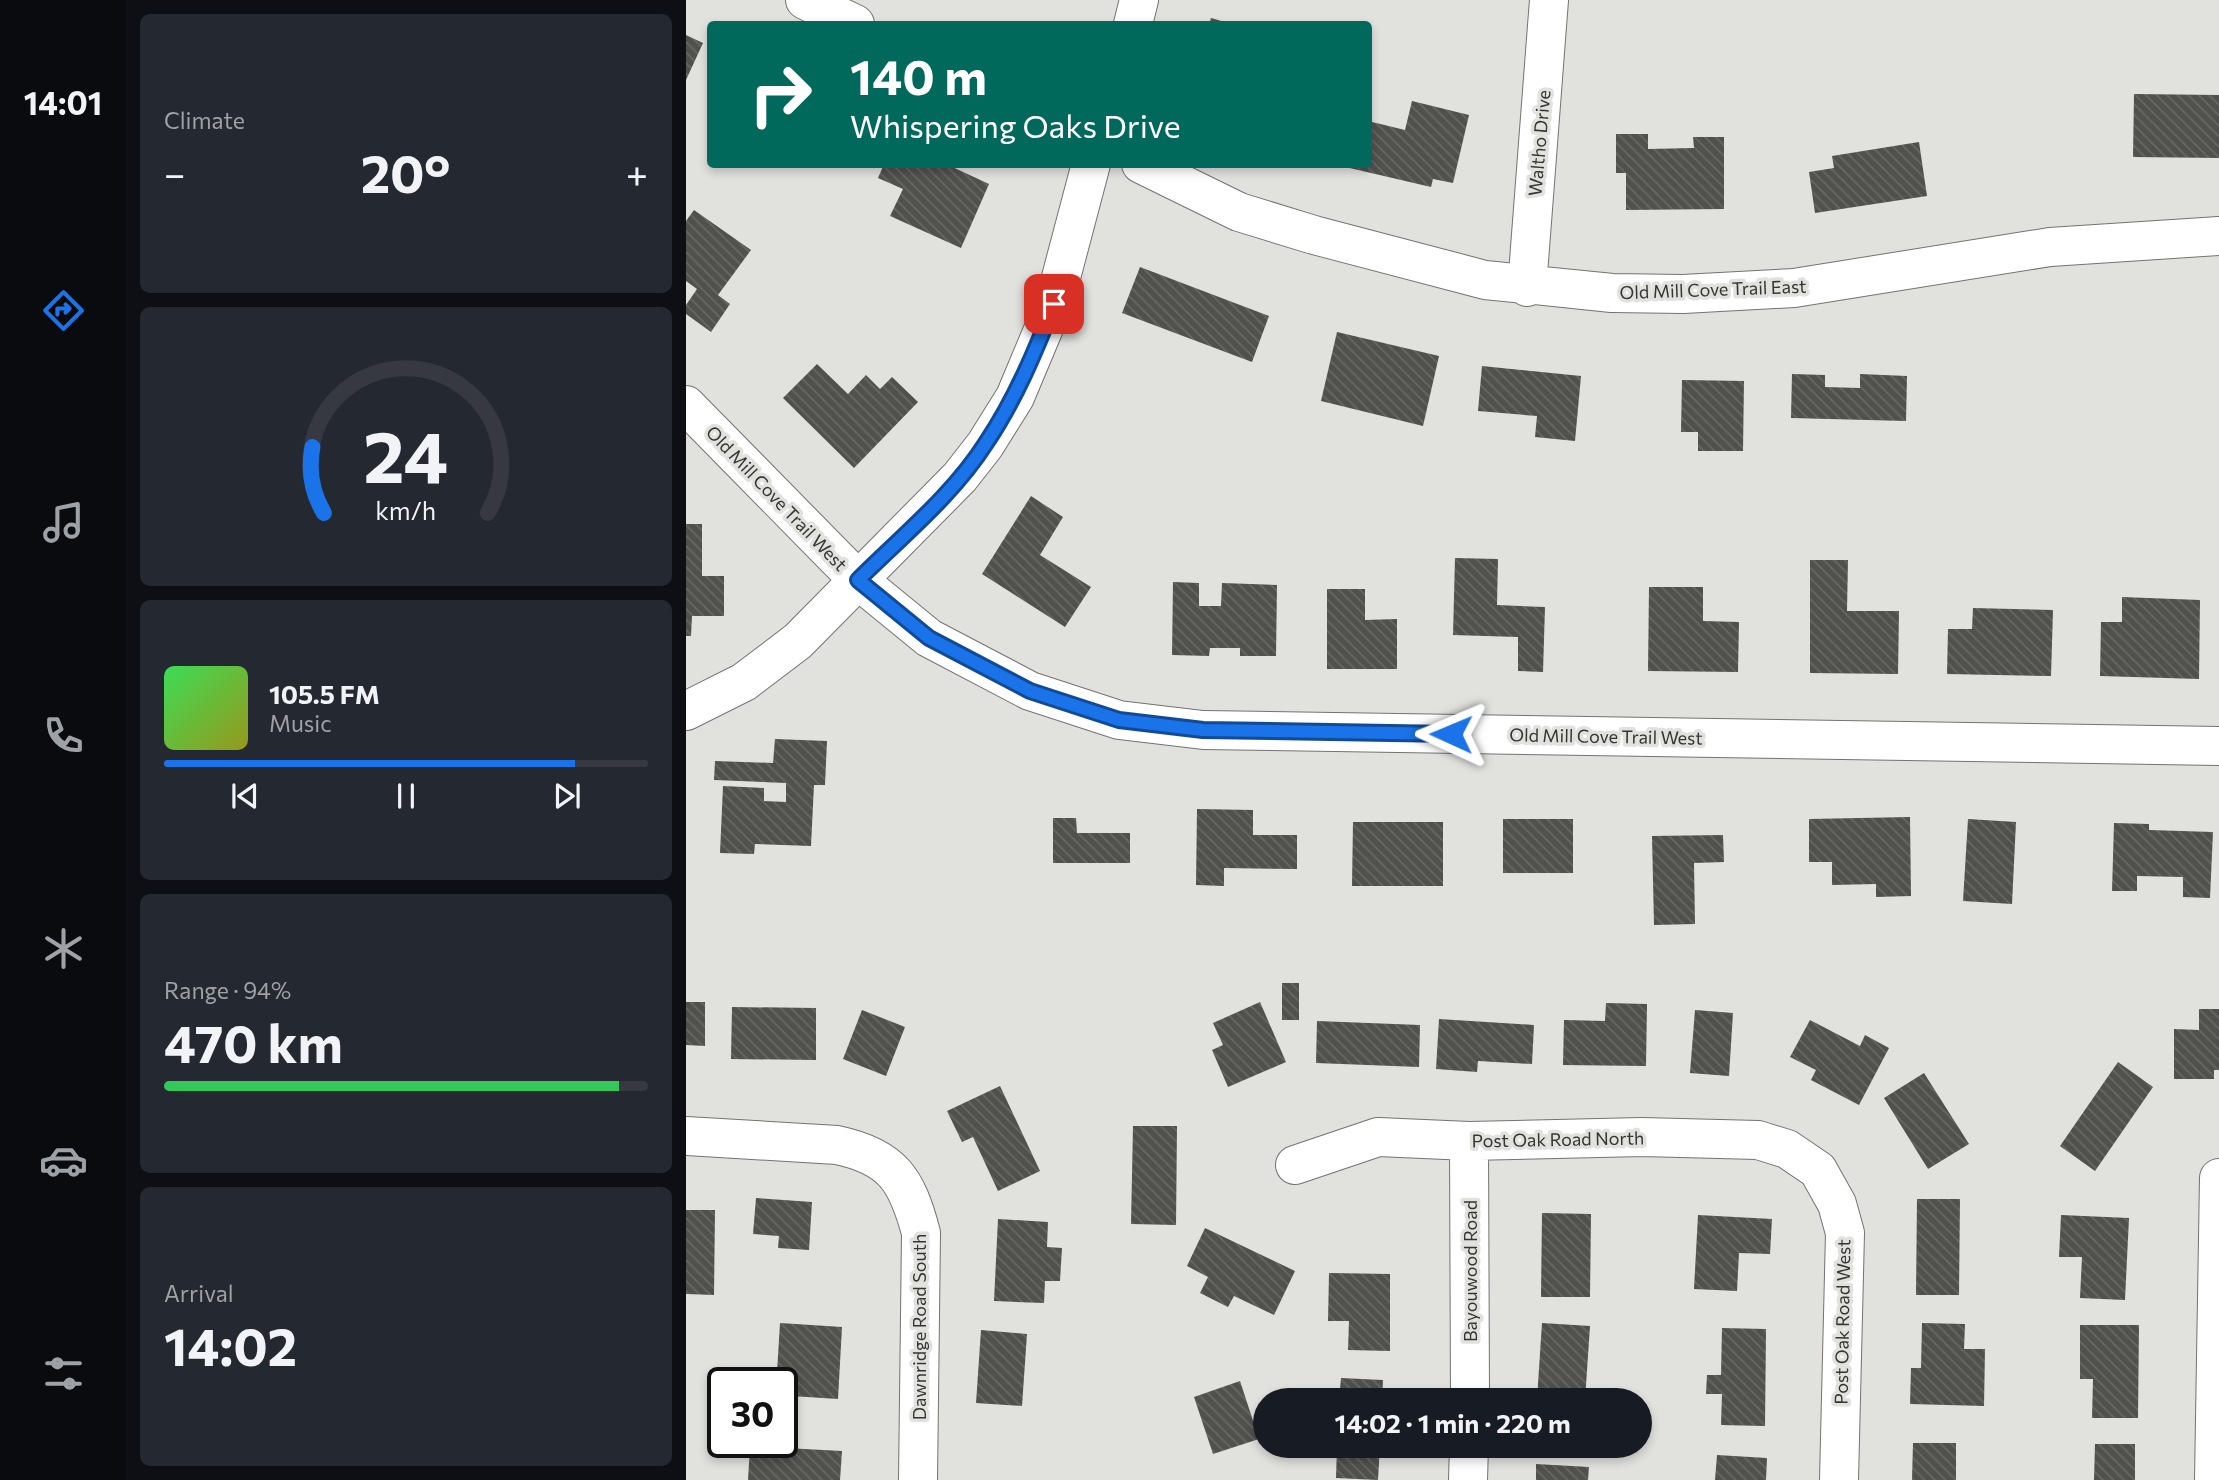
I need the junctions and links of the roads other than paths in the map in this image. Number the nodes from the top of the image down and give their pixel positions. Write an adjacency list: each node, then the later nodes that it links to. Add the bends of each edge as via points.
1 (805, 0): 4 (street)
2 (1139, 0): 5 (street)
3 (1549, 0): 9 (street, Waltho Drive)
4 (849, 21)
5 (1134, 21)
6 (1090, 168): 11 (street, via 1054,304 1015,397 960,477)
7 (1149, 168): 9 (street, Old Mill Cove Trail East, via 1238,212 1485,280)
8 (2219, 236): 9 (street, Old Mill Cove Trail East, via 2050,247 1794,288 1683,294)
9 (1527, 287)
10 (686, 405): 11 (street, Old Mill Cove Trail West)
11 (858, 580): 12 (street, via 799,641 744,682); 13 (street, Old Mill Cove Trail West, via 929,638 1030,691 1119,720 1203,730)
12 (686, 711)
13 (2219, 746)
14 (686, 1136): 21 (street, Dawnridge Road South, via 837,1145 877,1158 911,1195 921,1233)
15 (1469, 1141): 16 (street, Post Oak Road North, via 1378,1137); 17 (street, Post Oak Road North, via 1758,1140 1787,1149); 19 (street, Bayouwood Road)
16 (1294, 1166)
17 (1818, 1170): 23 (street, Post Oak Road West, via 1837,1204 1845,1233)
18 (2219, 1178): 24 (street)
19 (1470, 1388)
20 (1469, 1458): 22 (street)
21 (918, 1480)
22 (1468, 1480)
23 (1839, 1480)
24 (2214, 1480)

